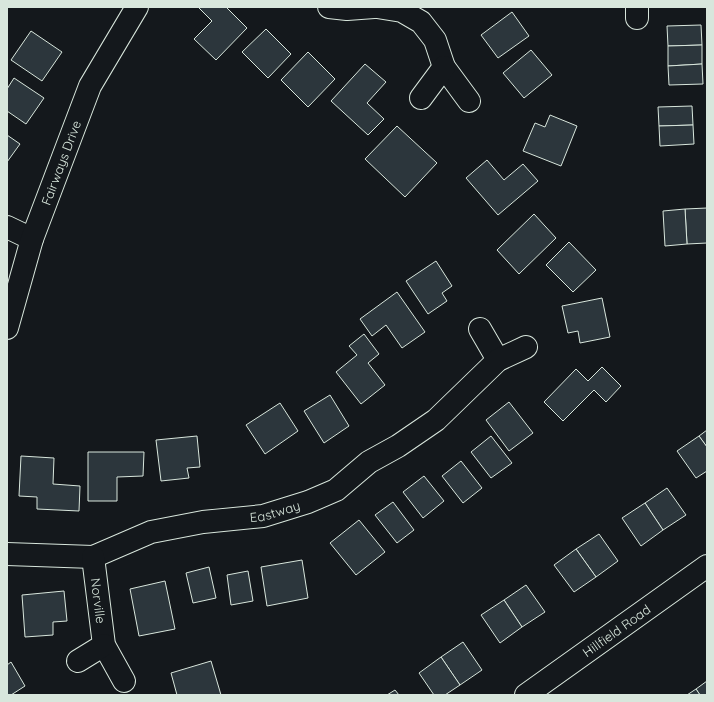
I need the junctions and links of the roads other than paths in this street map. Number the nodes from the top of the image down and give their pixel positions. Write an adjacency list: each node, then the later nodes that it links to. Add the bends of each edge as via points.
1 (137, 7): 9 (street, Fairways Drive, via 90,86)
2 (329, 7): 3 (street)
3 (374, 7)
4 (377, 7): 5 (street, via 402,11 421,22 435,40)
5 (444, 67): 6 (street); 7 (street)
6 (421, 98)
7 (469, 101)
8 (7, 227): 9 (street)
9 (32, 239): 10 (street, Fairways Drive)
10 (7, 328)
11 (480, 328): 13 (street)
12 (526, 347): 13 (street, Eastway)
13 (498, 360): 15 (street, Eastway, via 436,420 369,462 336,490 264,516 203,522 151,532)
14 (7, 554): 15 (street, Eastway)
15 (92, 557): 17 (street, Norville)
16 (707, 566): 20 (street, Hillfield Road)
17 (104, 645): 18 (street); 19 (street, Norville)
18 (78, 660)
19 (124, 681)
20 (526, 695)

